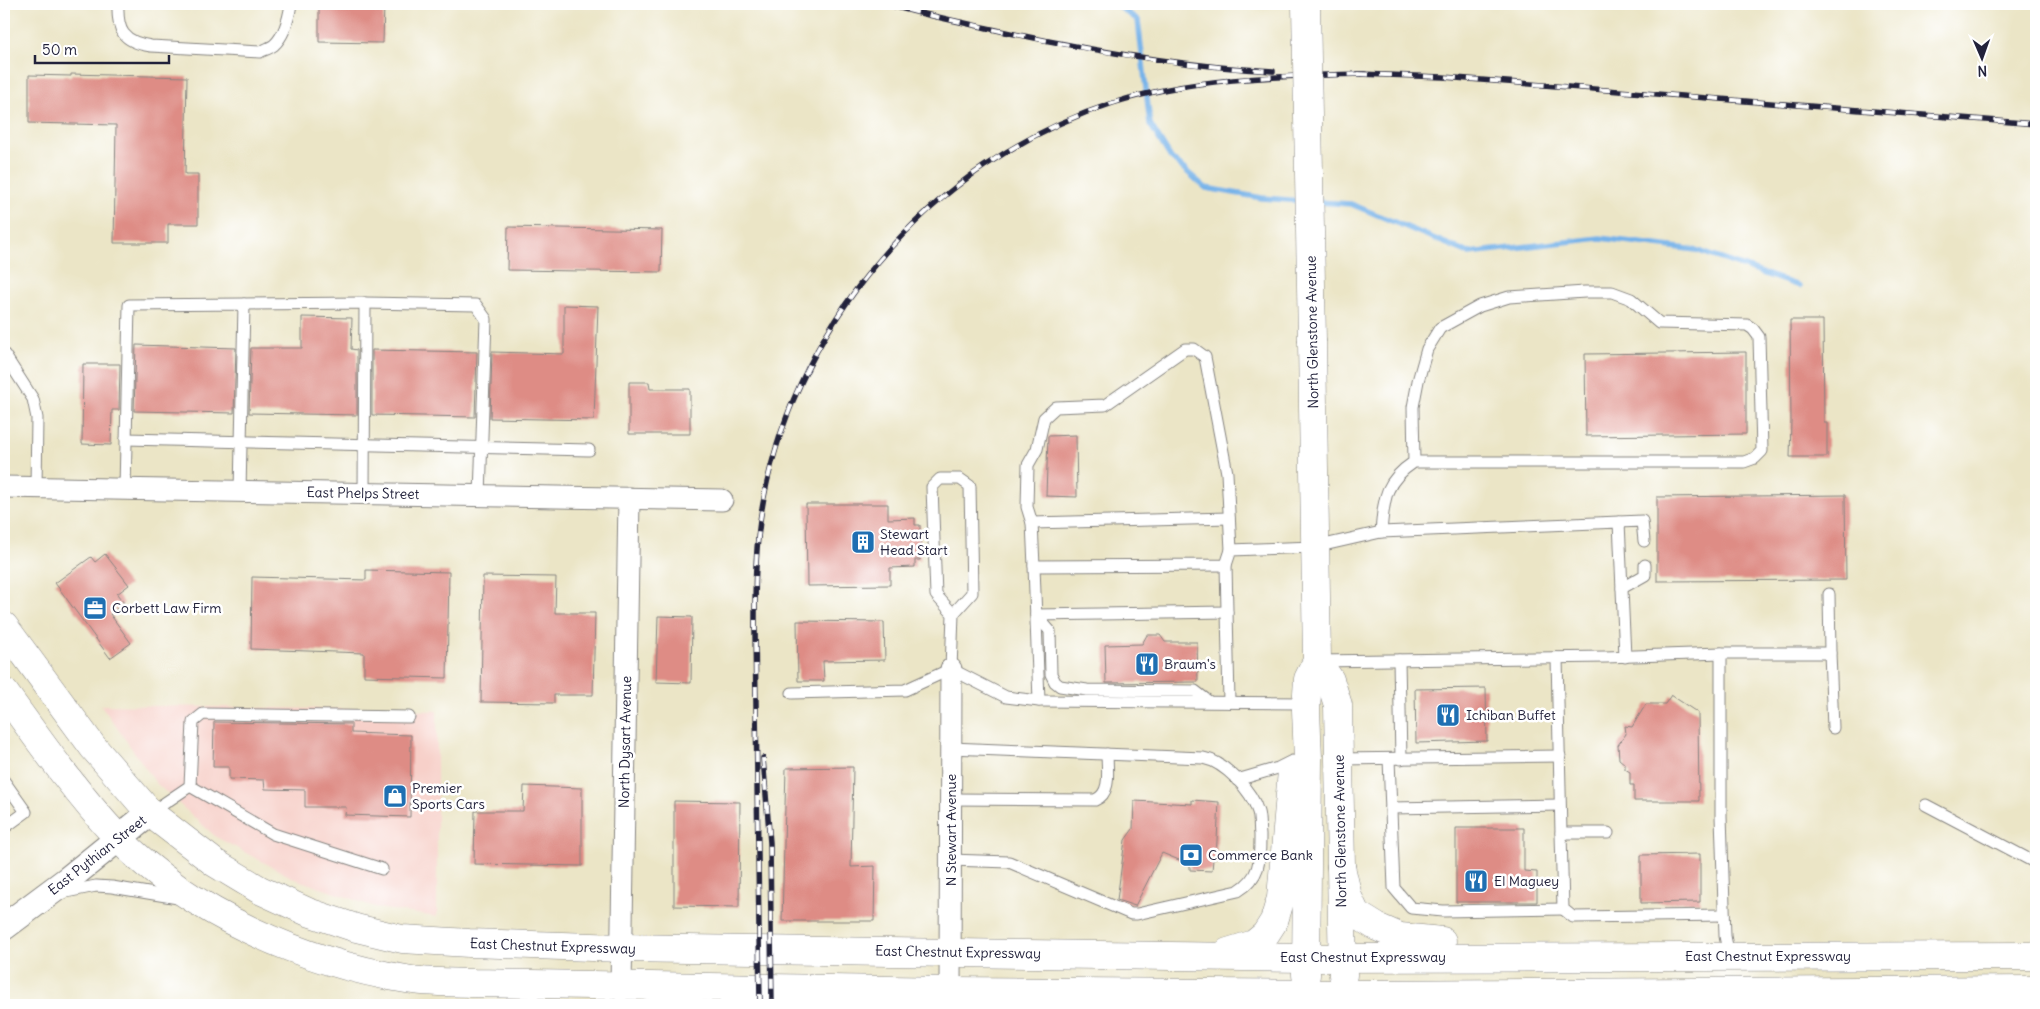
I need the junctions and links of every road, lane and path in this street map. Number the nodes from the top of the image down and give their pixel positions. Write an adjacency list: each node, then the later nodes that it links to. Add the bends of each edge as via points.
1 (118, 4): 2 (lane, via 117,22 135,44 260,52 274,45 283,32)
2 (291, 4)
3 (1306, 4): 26 (main road, North Glenstone Avenue, bridge)
4 (365, 303): 5 (lane); 9 (lane); 10 (lane, via 476,305 486,318)
5 (244, 304): 7 (lane, via 129,305); 8 (lane)
6 (4, 354): 14 (lane, via 33,399 37,418)
7 (126, 439): 8 (lane); 15 (lane)
8 (241, 442): 9 (lane); 16 (lane)
9 (363, 444): 10 (lane); 17 (lane)
10 (482, 447): 11 (lane); 18 (lane)
11 (589, 450)
12 (1414, 462): 12 (lane, via 1744,462 1762,452 1759,337 1747,325 1659,324 1631,299 1612,292 1509,297 1480,306 1440,328 1428,349 1413,407); 24 (lane, via 1402,469 1389,485)
13 (4, 487): 14 (street, East Phelps Street)
14 (36, 487): 15 (street, East Phelps Street)
15 (125, 489): 16 (street, East Phelps Street)
16 (240, 491): 17 (street, East Phelps Street)
17 (364, 493): 18 (street, East Phelps Street)
18 (480, 495): 19 (street, East Phelps Street)
19 (629, 498): 20 (street, East Phelps Street); 79 (street, North Dysart Avenue)
20 (722, 500)
21 (1229, 518): 23 (lane); 23 (lane, via 1226,472 1205,357 1186,349 1105,405 1056,407 1044,418 1037,449 1028,465 1027,507); 27 (lane)
22 (1619, 522): 24 (lane); 25 (lane, via 1642,521); 31 (lane)
23 (1032, 524): 30 (lane)
24 (1381, 532): 26 (lane)
25 (1644, 541)
26 (1315, 547): 27 (lane); 42 (main road, North Glenstone Avenue)
27 (1231, 550): 28 (lane)
28 (1226, 565): 30 (lane); 33 (lane)
29 (1645, 565): 31 (lane, via 1645,575)
30 (1034, 566): 35 (lane)
31 (1622, 588): 39 (lane)
32 (1829, 594): 38 (lane)
33 (1227, 612): 35 (lane); 48 (lane)
34 (953, 614): 34 (lane, via 972,593 970,486 960,479 940,479 932,487 936,595); 43 (lane)
35 (1036, 615): 46 (lane); 47 (lane, via 1050,631 1051,674 1060,686 1087,690 1195,691)
36 (4, 626): 65 (main road, East Chestnut Expressway, via 92,746)
37 (1721, 653): 38 (lane); 39 (lane); 77 (lane)
38 (1830, 653): 51 (lane)
39 (1625, 657): 40 (lane)
40 (1558, 658): 41 (lane); 54 (lane)
41 (1399, 660): 42 (lane); 56 (lane)
42 (1318, 661): 49 (main road, North Glenstone Avenue, via 1308,679); 55 (main road, North Glenstone Avenue, via 1330,680 1338,704)
43 (951, 669): 45 (lane, via 905,690); 46 (lane, via 1006,698); 52 (street, N Stewart Avenue)
44 (4, 692): 69 (main road, via 57,764)
45 (792, 693)
46 (1039, 701): 47 (lane)
47 (1208, 701): 48 (lane)
48 (1229, 702): 49 (lane)
49 (1307, 707): 57 (main road, North Glenstone Avenue)
50 (409, 717): 60 (lane, via 202,714 193,722)
51 (1833, 728)
52 (951, 748): 53 (lane); 61 (street, N Stewart Avenue)
53 (1107, 754): 58 (lane, via 1208,759); 61 (lane, via 1106,792 1096,800)
54 (1560, 756): 56 (lane); 62 (lane)
55 (1339, 759): 56 (lane); 72 (main road, North Glenstone Avenue)
56 (1395, 759): 64 (lane)
57 (1301, 760): 58 (lane); 81 (main road, via 1281,898 1274,921 1254,944); 85 (main road)
58 (1237, 780): 70 (lane, via 1255,803 1259,814 1260,854 1254,878 1238,892 1130,914 1009,862)
59 (4, 781): 66 (lane, via 26,812)
60 (190, 786): 65 (lane); 73 (lane, via 273,834)
61 (951, 799): 70 (street, N Stewart Avenue)
62 (1560, 805): 64 (lane); 67 (lane)
63 (1926, 805): 71 (lane)
64 (1391, 808): 76 (lane, via 1394,888 1411,908 1443,911)
65 (150, 813): 69 (street, East Pythian Street); 79 (main road, East Chestnut Expressway, via 215,864 260,890 308,912 356,928 402,939)
66 (4, 828)
67 (1561, 833): 68 (lane); 76 (lane)
68 (1608, 833)
69 (119, 838): 74 (street, East Pythian Street); 75 (main road, via 167,880)
70 (950, 860): 80 (street, N Stewart Avenue)
71 (2036, 863)
72 (1341, 867): 82 (main road, via 1356,914 1400,937 1433,941 1681,943); 84 (main road, North Glenstone Avenue)
73 (382, 869)
74 (44, 897): 75 (lane, East Pythian Street, via 96,886); 78 (street, East Pythian Street)
75 (200, 901): 88 (main road, via 274,942 367,972 408,980)
76 (1563, 909): 77 (lane, via 1573,917)
77 (1724, 915): 82 (lane, via 1726,943)
78 (4, 927)
79 (622, 948): 80 (main road, East Chestnut Expressway); 88 (street, North Dysart Avenue)
80 (950, 951): 81 (main road, East Chestnut Expressway); 89 (street, N Stewart Avenue)
81 (1215, 956): 85 (main road, East Chestnut Expressway)
82 (1734, 956): 83 (main road, East Chestnut Expressway); 84 (main road, East Chestnut Expressway)
83 (2036, 956)
84 (1343, 957): 85 (main road, East Chestnut Expressway); 92 (main road, North Glenstone Avenue)
85 (1306, 958): 90 (main road)
86 (2036, 990): 91 (main road)
87 (1480, 993): 91 (main road); 92 (main road); 94 (main road)
88 (621, 996): 89 (main road)
89 (949, 998): 90 (main road); 93 (main road)
90 (1305, 999): 92 (main road)
91 (1525, 999)
92 (1343, 1000)
93 (1045, 1005)
94 (1428, 1005)

